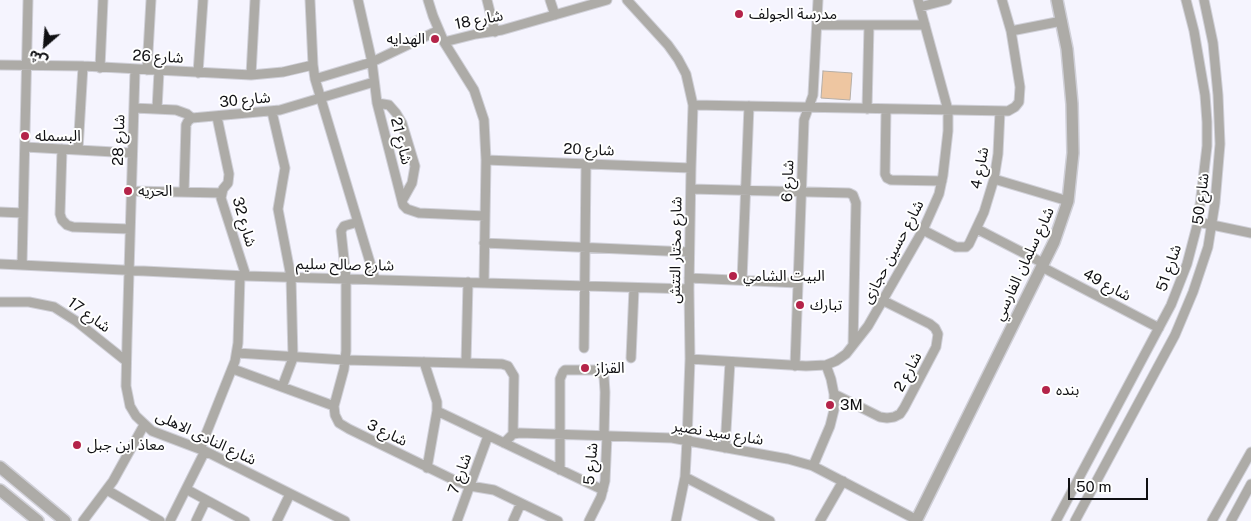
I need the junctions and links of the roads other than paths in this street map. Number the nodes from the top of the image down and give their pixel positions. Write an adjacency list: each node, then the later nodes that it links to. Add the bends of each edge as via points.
1 (28, 0): 31 (street)
2 (104, 0): 34 (street)
3 (151, 0): 36 (street)
4 (203, 0): 38 (street)
5 (255, 0): 39 (street)
6 (310, 0): 32 (street)
7 (358, 0): 29 (street, شارع 21)
8 (428, 0): 25 (street)
9 (487, 0): 27 (street)
10 (550, 0): 20 (street)
11 (607, 0): 20 (street, شارع 18)
12 (627, 0): 44 (street, شارع مختار التتش, via 678,59 686,74)
13 (818, 0): 22 (street, شارع 6)
14 (947, 0): 19 (street)
15 (1002, 0): 26 (street)
16 (1186, 0): 77 (street, شارع 51, via 1206,113 1207,146)
17 (1204, 0): 78 (street, شارع 50, via 1213,43 1219,111 1218,180)
18 (1060, 1): 21 (street, شارع سلمان الفارسي)
19 (919, 4): 24 (street, شارع حسين حجازى)
20 (555, 15): 27 (street, شارع 18)
21 (1062, 21): 26 (street); 72 (street, شارع سلمان الفارسي, via 1074,128)
22 (818, 25): 23 (street); 47 (street, شارع 6)
23 (869, 25): 24 (street); 49 (street)
24 (925, 25): 51 (street, شارع حسين حجازى)
25 (439, 30): 28 (street); 29 (street)
26 (1011, 31): 52 (street, via 1020,95 1015,107)
27 (494, 32): 28 (street, شارع 18)
28 (444, 42): 60 (street, via 480,105)
29 (372, 62): 40 (street); 41 (street, شارع 21)
30 (0, 65): 31 (street, شارع 26)
31 (28, 65): 33 (street, شارع 26); 56 (street)
32 (313, 65): 39 (street, شارع 26); 40 (street)
33 (83, 66): 34 (street, شارع 26); 58 (street)
34 (100, 68): 35 (street, شارع 26)
35 (136, 70): 36 (street, شارع 26); 46 (street, شارع 28)
36 (147, 70): 37 (street, شارع 26)
37 (158, 71): 38 (street, شارع 26); 48 (street)
38 (198, 73): 39 (street, شارع 26)
39 (252, 75)
40 (315, 79): 42 (street)
41 (374, 82): 42 (street, شارع 30); 43 (street, شارع 21)
42 (320, 98): 53 (street, شارع 30); 76 (street)
43 (377, 103): 71 (street, شارع 21); 71 (street, via 389,105 396,112 415,166 412,183)
44 (693, 105): 45 (street); 62 (street, شارع مختار التتش)
45 (749, 106): 47 (street); 66 (street)
46 (134, 108): 48 (street); 59 (street, شارع 28)
47 (810, 108): 49 (street); 69 (street, شارع 6, via 804,120)
48 (157, 109): 55 (street, via 182,111)
49 (866, 109): 50 (street)
50 (886, 109): 51 (street); 64 (street, via 887,178)
51 (948, 110): 52 (street); 64 (street, شارع حسين حجازى)
52 (1000, 111): 63 (street, شارع 4)
53 (272, 112): 54 (street, شارع 30); 91 (street, via 285,168 278,209)
54 (217, 117): 55 (street, شارع 30); 70 (street, شارع 32, via 229,174)
55 (192, 118): 68 (street, via 186,125)
56 (25, 147): 57 (street); 74 (street)
57 (62, 149): 58 (street); 79 (street, via 62,220 73,227)
58 (78, 150): 59 (street)
59 (132, 153): 67 (street, شارع 28)
60 (486, 160): 61 (street, شارع 20); 75 (street)
61 (586, 164): 62 (street, شارع 20); 84 (street)
62 (691, 168): 65 (street, شارع مختار التتش)
63 (994, 179): 72 (street); 80 (street, شارع 4)
64 (942, 181): 81 (street, شارع حسين حجازى)
65 (691, 189): 66 (street); 85 (street, شارع مختار التتش)
66 (746, 190): 69 (street); 95 (street)
67 (132, 191): 68 (street); 79 (street, شارع 28)
68 (184, 192): 70 (street)
69 (801, 192): 98 (street, شارع 6); 105 (street, via 849,193 855,199)
70 (222, 193): 90 (street, شارع 32)
71 (402, 200): 75 (street, via 407,209 419,213)
72 (1068, 201): 88 (street, شارع سلمان الفارسي)
73 (0, 212): 74 (street)
74 (23, 213): 87 (street)
75 (485, 216): 83 (street)
76 (358, 222): 92 (street, via 344,226 341,231); 94 (street)
77 (1198, 222): 78 (street); 104 (street, شارع 51, via 1179,285)
78 (1212, 225): 82 (street); 166 (street, شارع 50, via 1201,270 1175,335)
79 (130, 229): 89 (street, شارع 28)
80 (977, 229): 81 (street, شارع 4, via 969,244 961,248); 88 (street)
81 (923, 230): 102 (street, شارع حسين حجازى)
82 (1251, 233)
83 (484, 243): 84 (street); 97 (street)
84 (585, 248): 85 (street); 99 (street)
85 (690, 252): 93 (street, شارع مختار التتش)
86 (0, 264): 87 (street, شارع صالح سليم)
87 (22, 265): 89 (street, شارع صالح سليم)
88 (1043, 265): 104 (street, شارع 49); 148 (street, شارع سلمان الفارسي)
89 (128, 270): 90 (street, شارع صالح سليم); 111 (street, شارع النادى الاهلى)
90 (243, 276): 91 (street, شارع صالح سليم); 107 (street)
91 (291, 277): 92 (street, شارع صالح سليم); 108 (street)
92 (346, 278): 94 (street, شارع صالح سليم); 112 (street)
93 (689, 278): 95 (street); 101 (street, شارع مختار التتش)
94 (375, 279): 96 (street, شارع صالح سليم)
95 (742, 280): 98 (street)
96 (468, 282): 97 (street, شارع صالح سليم); 115 (street)
97 (484, 282): 99 (street, شارع صالح سليم)
98 (798, 283): 117 (street, شارع 6)
99 (585, 286): 100 (street, شارع صالح سليم); 106 (street)
100 (634, 288): 101 (street, شارع صالح سليم); 109 (street)
101 (689, 289): 110 (street, شارع مختار التتش)
102 (884, 301): 105 (street, شارع حسين حجازى); 120 (street, شارع 2, via 930,324 938,334 936,347 904,408 894,417 880,417)
103 (0, 302): 111 (street, شارع 17, via 29,302 54,307)
104 (1159, 328): 165 (street, شارع 51)
105 (853, 345): 116 (street, شارع حسين حجازى, via 846,354)
106 (584, 348)
107 (237, 353): 108 (street); 118 (street)
108 (293, 358): 112 (street); 119 (street)
109 (631, 358)
110 (690, 359): 114 (street, شارع حسين حجازى); 128 (street, شارع مختار التتش)
111 (126, 360): 123 (street, شارع النادى الاهلى, via 130,406)
112 (345, 360): 113 (street); 121 (street)
113 (424, 362): 115 (street); 122 (street)
114 (730, 362): 117 (street, شارع حسين حجازى); 130 (street)
115 (466, 363): 124 (street, via 502,364 512,371)
116 (826, 365): 117 (street, شارع حسين حجازى); 120 (street)
117 (795, 366)
118 (233, 369): 119 (street); 131 (street)
119 (282, 387): 121 (street)
120 (834, 394): 133 (street, via 830,426)
121 (334, 406): 135 (street, شارع 3, via 339,423)
122 (437, 411): 126 (street); 135 (street)
123 (144, 425): 131 (street, شارع النادى الاهلى); 143 (street)
124 (514, 434): 125 (street, شارع سيد نصير); 129 (street)
125 (560, 434): 127 (street, شارع سيد نصير); 127 (street, شارع 5, via 561,375 565,370 590,370 600,371 604,378); 136 (street)
126 (488, 436): 129 (street); 140 (street, شارع 7)
127 (605, 436): 128 (street, شارع سيد نصير); 144 (street, شارع 5)
128 (687, 440): 130 (street, شارع سيد نصير); 137 (street, شارع مختار التتش)
129 (504, 443): 136 (street)
130 (725, 448): 133 (street, شارع سيد نصير)
131 (202, 450): 141 (street); 145 (street, شارع النادى الاهلى)
132 (1251, 452): 167 (street)
133 (813, 466): 138 (street, شارع سيد نصير)
134 (0, 467): 150 (street)
135 (427, 468): 140 (street, شارع 3)
136 (560, 470): 144 (street)
137 (685, 477): 162 (street, شارع مختار التتش); 163 (street)
138 (842, 481): 148 (street, شارع سيد نصير); 164 (street)
139 (1251, 484): 168 (street)
140 (470, 486): 147 (street, شارع 3, via 494,490); 158 (street, شارع 7)
141 (186, 489): 146 (street); 153 (street)
142 (0, 490): 149 (street)
143 (107, 490): 151 (street); 152 (street)
144 (603, 490): 161 (street, شارع 5)
145 (290, 494): 156 (street); 157 (street, شارع النادى الاهلى)
146 (206, 500): 154 (street); 155 (street)
147 (522, 503): 159 (street); 160 (street, شارع 3)
148 (916, 520)
149 (38, 521)
150 (65, 521)
151 (83, 521)
152 (160, 521)
153 (170, 521)
154 (196, 521)
155 (245, 521)
156 (277, 521)
157 (345, 521)
158 (457, 521)
159 (513, 521)
160 (558, 521)
161 (589, 521)
162 (676, 521)
163 (770, 521)
164 (820, 521)
165 (1056, 521)
166 (1075, 521)
167 (1212, 521)
168 (1231, 521)

